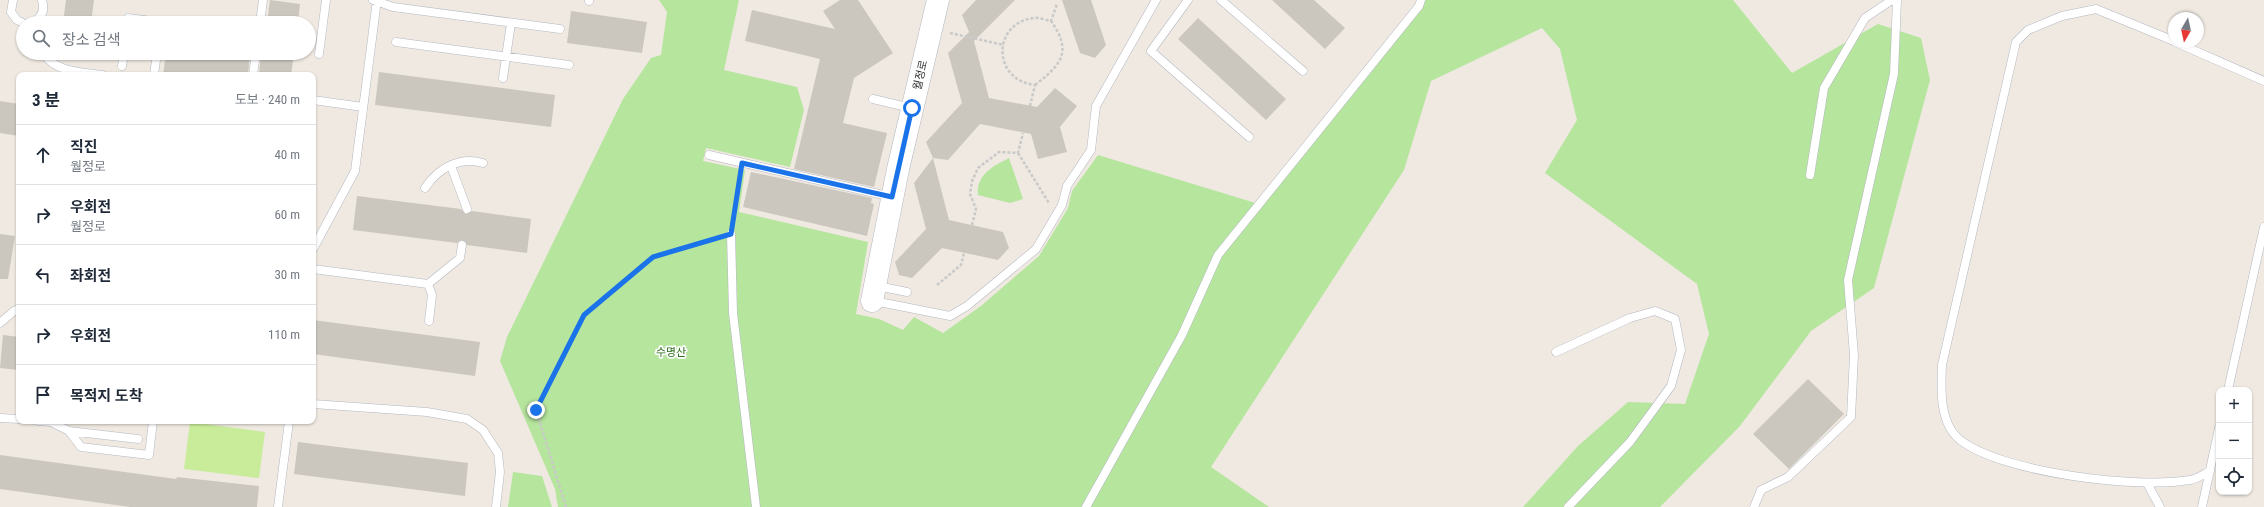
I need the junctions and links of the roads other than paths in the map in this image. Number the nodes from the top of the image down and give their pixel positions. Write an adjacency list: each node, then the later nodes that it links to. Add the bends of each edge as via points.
1 (11, 0): 16 (lane, via 11,12)
2 (42, 0): 14 (lane)
3 (263, 0): 15 (lane)
4 (326, 0): 22 (lane)
5 (376, 0): 17 (lane, via 393,7); 38 (lane)
6 (938, 0): 39 (street, 월정로)
7 (1156, 0): 55 (lane, via 1096,106 1091,150 1067,186 1062,205 1036,249 967,306 950,316)
8 (1188, 0): 40 (lane, via 1151,51)
9 (1221, 0): 30 (lane)
10 (1421, 0): 75 (lane, via 1419,6 1218,255 1182,335)
11 (1892, 0): 44 (lane, via 1865,18 1824,88)
12 (1897, 0): 77 (lane, via 1894,74 1848,280 1854,355 1851,417 1788,477 1761,490)
13 (2096, 4): 19 (lane); 71 (lane, via 2028,30 2016,42 1942,365 1941,396 1946,420 1959,439 1998,460 2029,468)
14 (41, 16)
15 (261, 16)
16 (16, 18)
17 (511, 23): 18 (lane); 23 (lane)
18 (560, 29)
19 (2168, 39)
20 (396, 42): 23 (lane)
21 (2189, 48): 35 (lane)
22 (320, 54)
23 (506, 57): 28 (lane); 34 (lane)
24 (47, 60): 31 (lane, via 65,70)
25 (123, 60): 29 (lane)
26 (156, 60): 32 (lane)
27 (255, 60): 33 (lane)
28 (569, 65)
29 (122, 66)
30 (1303, 71)
31 (80, 72)
32 (154, 72)
33 (253, 72)
34 (503, 78)
35 (2264, 81)
36 (873, 99): 39 (lane)
37 (316, 100): 38 (lane)
38 (363, 107): 50 (lane, via 355,171)
39 (912, 108): 46 (street, 월정로)
40 (1249, 137)
41 (709, 155): 46 (lane)
42 (483, 163): 43 (lane, via 473,160 462,161)
43 (451, 166): 45 (lane, via 431,178); 47 (lane)
44 (1810, 175)
45 (425, 188)
46 (892, 197): 55 (street, 월정로)
47 (467, 209)
48 (2264, 227): 60 (lane)
49 (731, 234): 74 (lane, via 733,313)
50 (316, 243)
51 (462, 245): 53 (lane, via 460,258)
52 (316, 269): 53 (lane)
53 (428, 284): 57 (lane, via 432,294)
54 (907, 292): 55 (lane)
55 (873, 293)
56 (16, 311): 58 (lane)
57 (429, 321)
58 (0, 323)
59 (1556, 352): 76 (lane, via 1630,318 1655,311 1675,319 1681,350 1671,386 1630,442)
60 (2229, 387)
61 (316, 404): 73 (lane, via 427,412 467,419 483,430 498,453 500,472)
62 (0, 418): 63 (lane)
63 (16, 419)
64 (55, 424): 67 (lane)
65 (153, 424): 67 (lane, via 149,455 80,447)
66 (289, 424): 72 (lane)
67 (69, 431): 68 (lane)
68 (138, 439)
69 (2216, 442): 70 (lane)
70 (2210, 471): 71 (lane, via 2192,480); 79 (lane)
71 (2146, 483): 78 (lane)
72 (278, 507)
73 (496, 507)
74 (756, 507)
75 (1086, 507)
76 (1568, 507)
77 (1754, 507)
78 (2160, 507)
79 (2202, 507)

